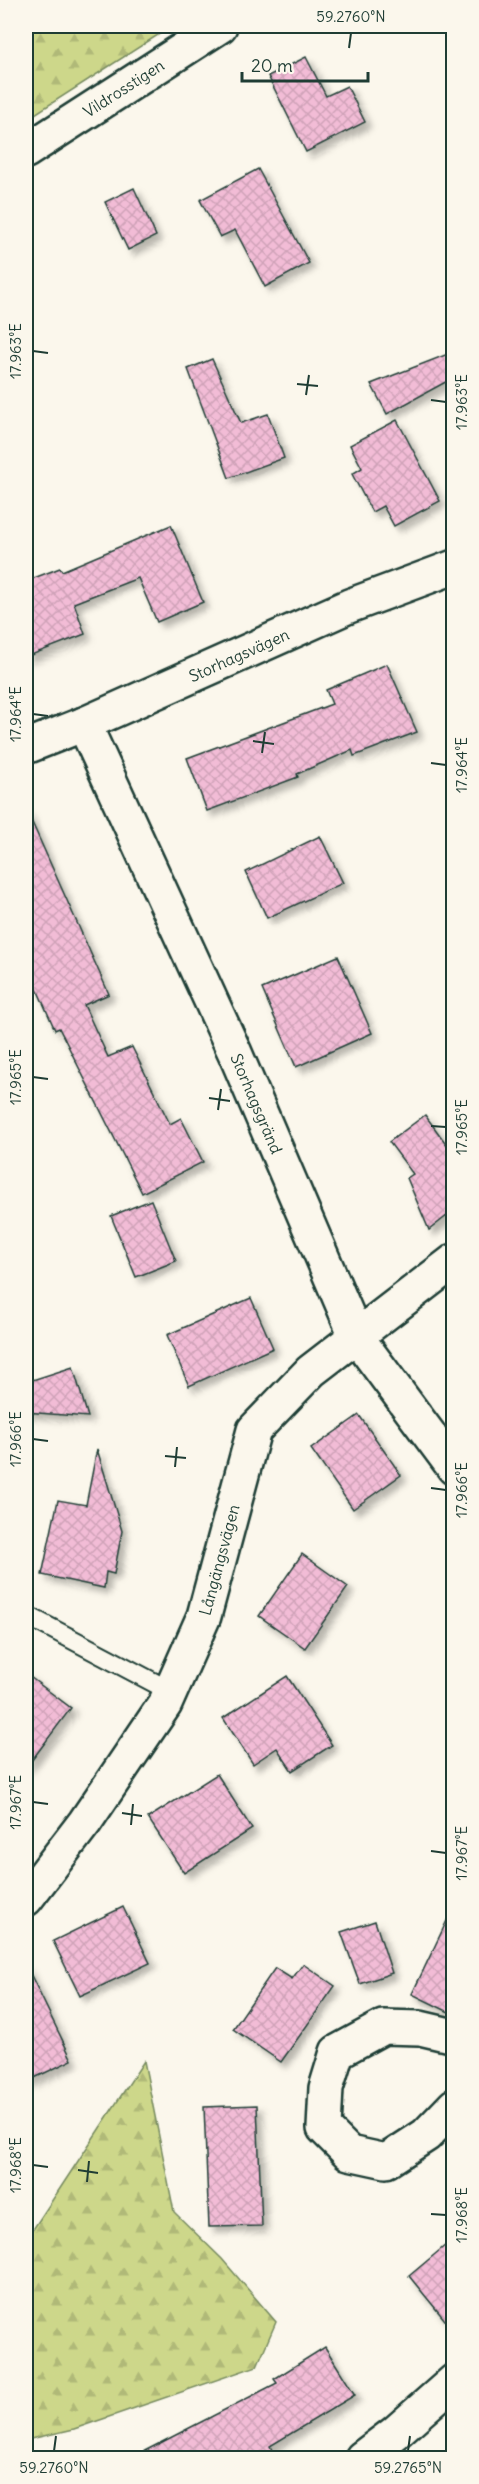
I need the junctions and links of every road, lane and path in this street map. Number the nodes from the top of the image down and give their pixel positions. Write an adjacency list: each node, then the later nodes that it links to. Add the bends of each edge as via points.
1 (220, 26): 2 (street, Vildrosstigen)
2 (26, 151)
3 (453, 567): 4 (street, Storhagsvägen, via 349,606)
4 (84, 724): 5 (street, Storhagsvägen); 7 (street, Storhagsgränd, via 235,1053)
5 (26, 747)
6 (453, 1261): 7 (street, Långängsvägen)
7 (356, 1336): 8 (street, Storhagsgränd); 10 (street, Långängsvägen, via 311,1371 254,1430 204,1616)
8 (453, 1468)
9 (26, 1615): 10 (lane)
10 (170, 1691): 11 (street, Långängsvägen, via 85,1822)
11 (26, 1899)
12 (453, 2036): 13 (street, via 420,2028 383,2027 337,2052 326,2088 324,2128 349,2153 386,2161 426,2135)
13 (453, 2106)
14 (453, 2381): 15 (street)
15 (362, 2458)

